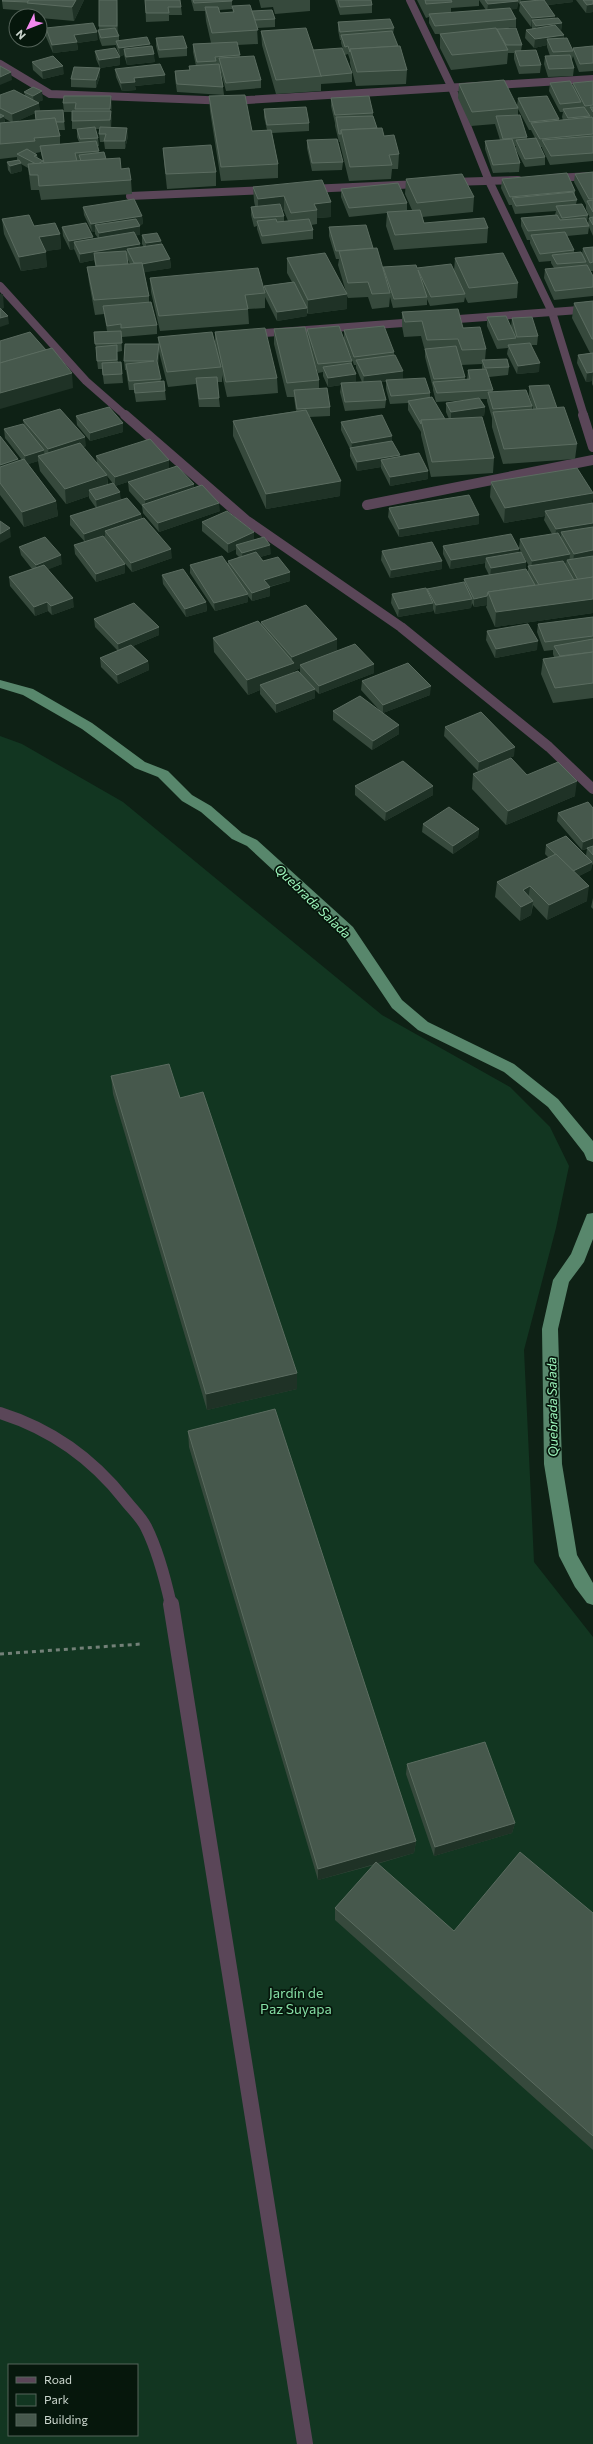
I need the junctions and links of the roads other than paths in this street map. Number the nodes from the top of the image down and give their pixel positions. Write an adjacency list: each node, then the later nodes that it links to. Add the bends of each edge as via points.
1 (410, 0): 4 (street)
2 (0, 64): 4 (street, via 50,94 110,98 232,101)
3 (593, 79): 4 (street)
4 (452, 88): 8 (street)
5 (593, 176): 6 (street)
6 (541, 178)
7 (526, 179): 8 (street)
8 (489, 181): 9 (street); 16 (street)
9 (441, 183)
10 (425, 184): 11 (street)
11 (297, 189)
12 (274, 190): 13 (street)
13 (130, 196)
14 (0, 286): 21 (street, via 86,381 246,520 401,627 549,747)
15 (593, 308): 16 (street)
16 (552, 312): 17 (street); 18 (street)
17 (241, 335)
18 (593, 447)
19 (593, 460): 20 (street)
20 (367, 505)
21 (593, 790)
22 (0, 1413): 23 (street, via 22,1419 75,1448 111,1480 146,1526 165,1576 178,1641)
23 (305, 2444)

